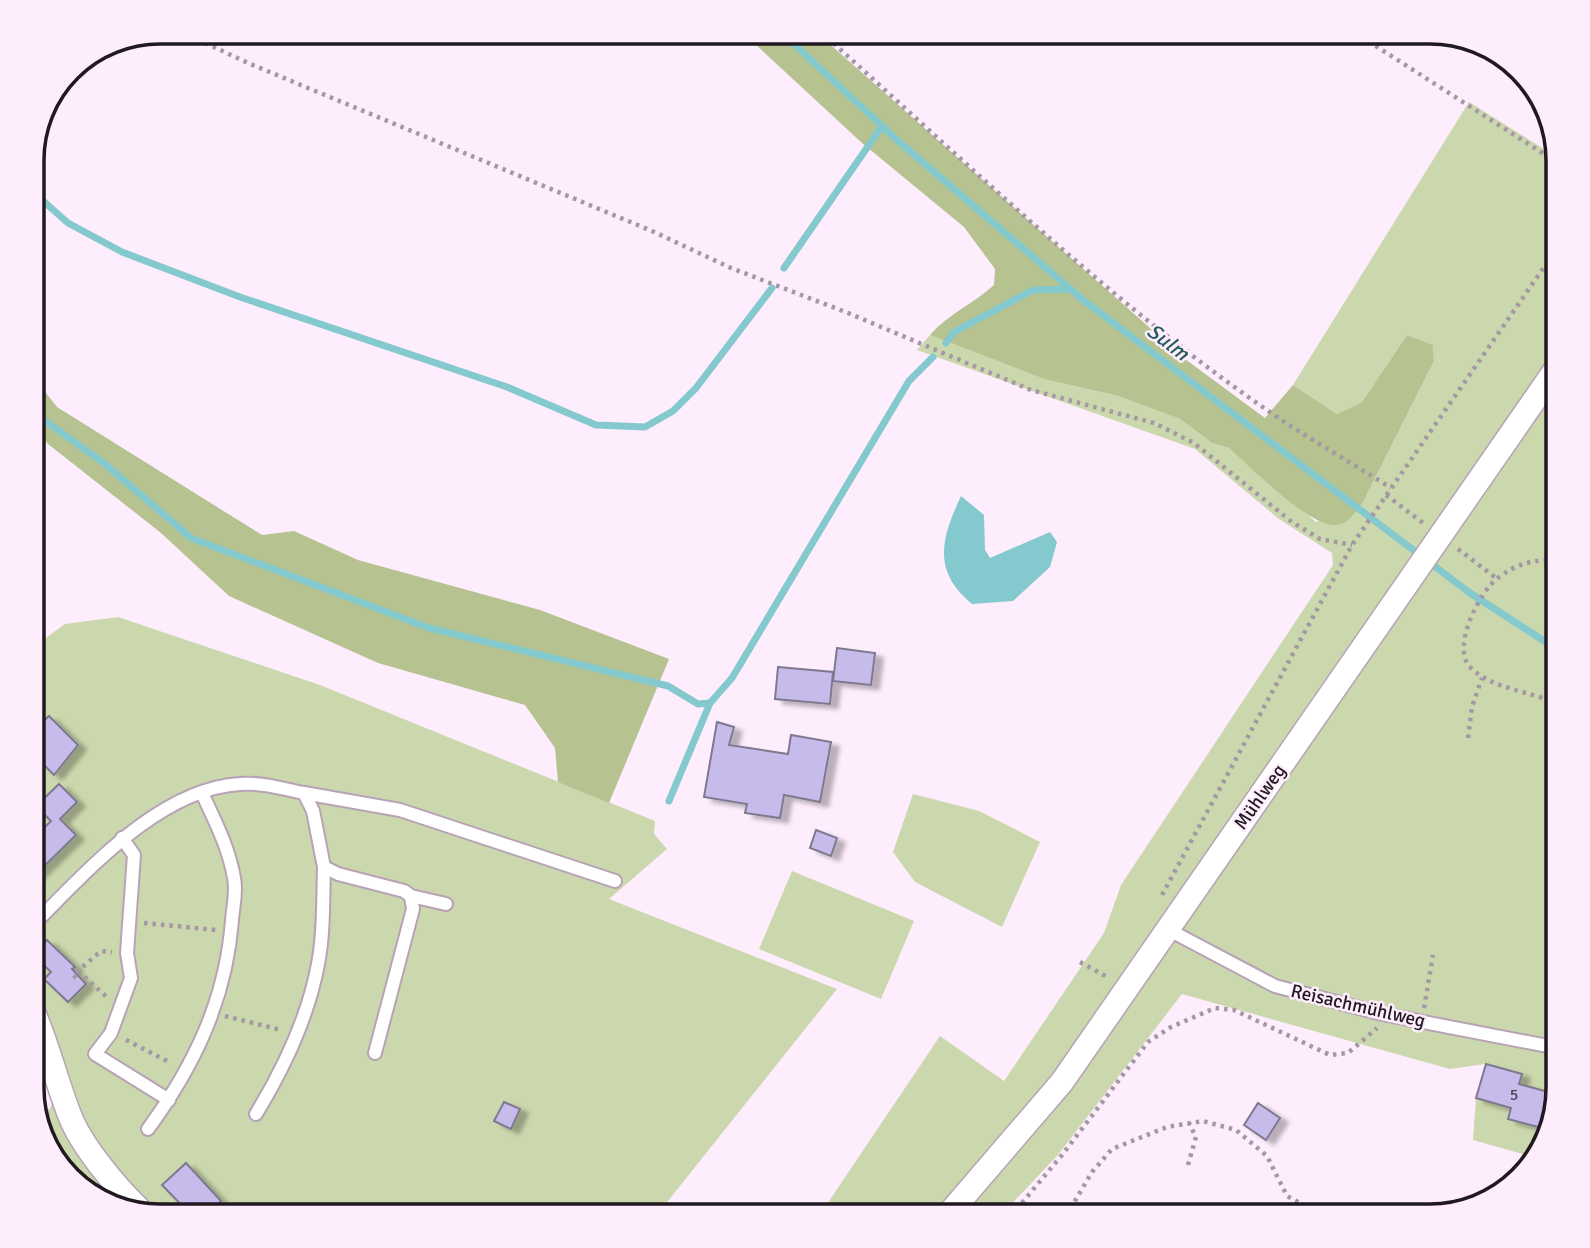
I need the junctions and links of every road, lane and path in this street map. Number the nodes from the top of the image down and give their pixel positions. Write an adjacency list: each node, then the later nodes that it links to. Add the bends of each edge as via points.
1 (208, 44): 10 (path, via 731,268 1031,390 1154,423 1194,443 1292,522 1320,539)
2 (834, 44): 7 (path, via 1051,238 1190,352 1283,421)
3 (1373, 44): 4 (path)
4 (1546, 154)
5 (1546, 266): 7 (path)
6 (1546, 385): 9 (street, Mühlweg)
7 (1391, 488): 8 (path)
8 (1386, 495): 9 (path); 10 (path)
9 (1441, 537): 12 (path); 25 (street, Mühlweg)
10 (1352, 545): 25 (path, via 1158,902 1162,924)
11 (1546, 560): 12 (path, via 1525,561)
12 (1496, 578): 13 (path, via 1472,614 1462,644 1467,664)
13 (1482, 678): 14 (path); 15 (path)
14 (1546, 700)
15 (1468, 738)
16 (202, 793): 17 (lane, via 240,783); 18 (lane, via 157,814); 26 (lane, via 227,848 235,880)
17 (304, 793): 19 (lane, via 313,811); 20 (lane, via 400,810)
18 (122, 838): 23 (lane); 35 (lane, via 134,855 127,953 131,978)
19 (324, 867): 21 (lane); 36 (lane, via 318,965)
20 (615, 881)
21 (411, 896): 22 (lane); 39 (lane, via 413,909)
22 (446, 904)
23 (44, 914)
24 (166, 925): 26 (path)
25 (1169, 930): 30 (street, Mühlweg); 33 (lane, Reisachmühlweg, via 1275,986)
26 (232, 931): 32 (lane)
27 (101, 951): 31 (path, via 74,974)
28 (1433, 955): 34 (path)
29 (1080, 962): 30 (path)
30 (1128, 989): 47 (street, Mühlweg, via 1062,1082)
31 (106, 998)
32 (214, 1014): 36 (path); 40 (lane)
33 (1381, 1014): 34 (lane, Reisachmühlweg); 48 (path, via 1378,1027 1348,1053 1330,1055 1234,1010 1215,1008 1171,1027 1148,1042)
34 (1422, 1022): 38 (lane, Reisachmühlweg)
35 (111, 1032): 40 (path); 41 (lane, via 95,1054)
36 (297, 1034): 42 (lane)
37 (44, 1036): 46 (street, via 71,1119)
38 (1546, 1046)
39 (374, 1053)
40 (188, 1072): 41 (lane)
41 (169, 1100): 44 (lane)
42 (256, 1114)
43 (1189, 1124): 45 (path, via 1196,1138); 49 (path, via 1139,1136 1112,1149); 50 (path, via 1203,1121 1236,1130 1267,1156 1287,1196)
44 (148, 1129)
45 (1188, 1166)
46 (130, 1200)
47 (957, 1204)
48 (1021, 1204)
49 (1073, 1204)
50 (1302, 1204)

